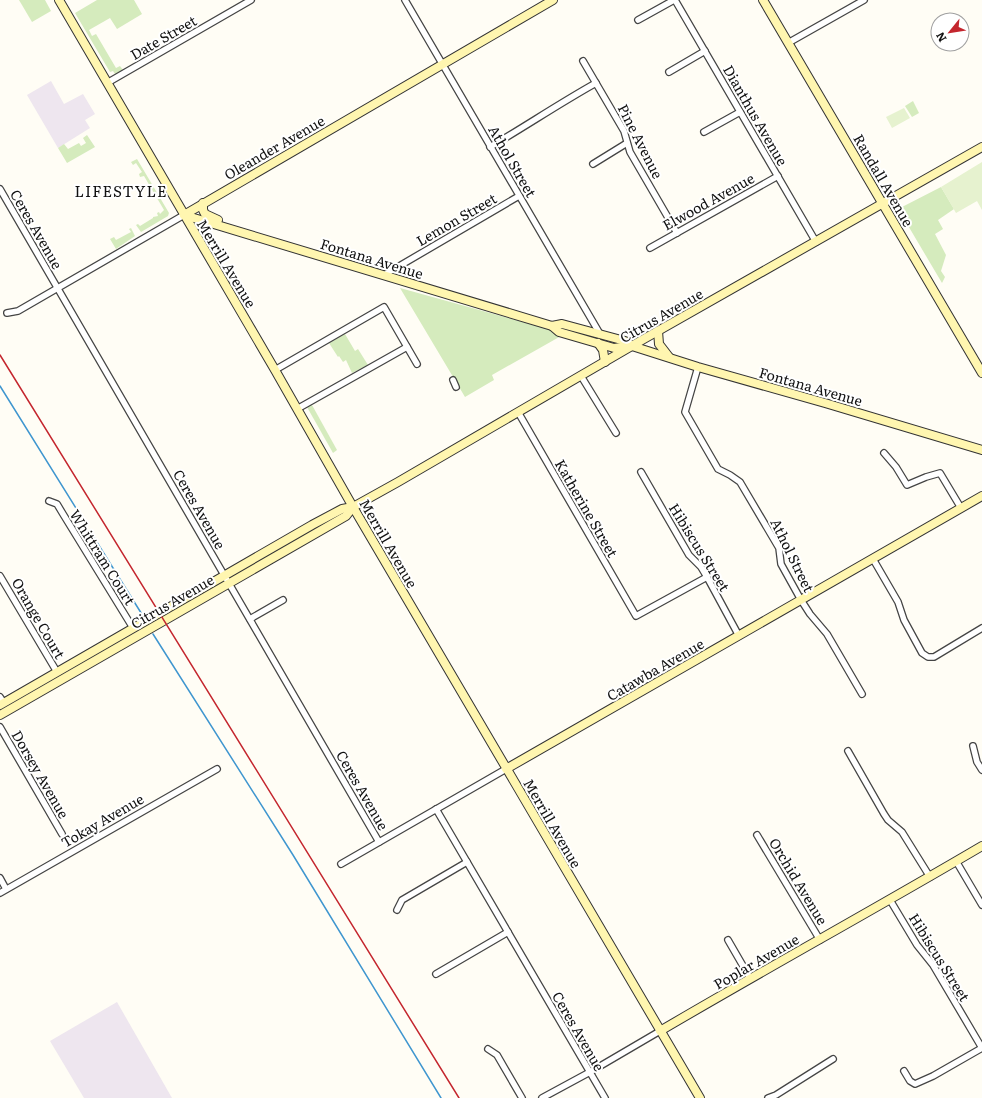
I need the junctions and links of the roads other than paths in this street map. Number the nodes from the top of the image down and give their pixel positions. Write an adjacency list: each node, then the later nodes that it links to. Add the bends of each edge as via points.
1 (59, 0): 15 (main road, Merrill Avenue)
2 (251, 0): 15 (street, Date Street)
3 (405, 0): 12 (street, Athol Street)
4 (553, 0): 12 (main road, Oleander Avenue)
5 (674, 0): 8 (street); 10 (street, Dianthus Avenue)
6 (763, 0): 9 (main road, Randall Avenue)
7 (864, 0): 9 (street)
8 (638, 20)
9 (788, 43): 26 (main road, Randall Avenue)
10 (705, 51): 13 (street); 16 (street, Dianthus Avenue)
11 (583, 61): 14 (street, Pine Avenue)
12 (442, 64): 19 (street, Athol Street); 25 (main road, Oleander Avenue)
13 (669, 72)
14 (596, 82): 18 (street, Pine Avenue, via 624,131); 19 (street)
15 (107, 83): 27 (main road, Merrill Avenue)
16 (740, 112): 17 (street); 22 (street, Dianthus Avenue)
17 (704, 132)
18 (627, 143): 21 (street); 29 (street, Pine Avenue)
19 (490, 147): 24 (street, Athol Street)
20 (982, 147): 26 (main road, Citrus Avenue)
21 (593, 164)
22 (778, 176): 29 (street, Elwood Avenue); 30 (street, Dianthus Avenue)
23 (0, 189): 33 (street, Ceres Avenue)
24 (519, 196): 32 (street, Lemon Street); 37 (street, Athol Street)
25 (203, 203): 27 (main road, Oleander Avenue); 28 (main road, via 205,214 223,222)
26 (882, 203): 30 (main road, Citrus Avenue); 46 (main road, Randall Avenue)
27 (184, 215): 28 (main road, Fontana Avenue); 33 (street, Oleander Avenue); 45 (main road, Merrill Avenue)
28 (228, 228): 32 (main road, Fontana Avenue)
29 (677, 233): 31 (street, Elwood Avenue)
30 (816, 242): 36 (main road, Citrus Avenue)
31 (650, 248)
32 (384, 275): 35 (main road, Fontana Avenue)
33 (58, 288): 34 (street, Oleander Avenue, via 18,311); 63 (street, Ceres Avenue)
34 (6, 313)
35 (552, 326): 37 (main road, Fontana Avenue, via 562,324); 38 (main road, Fontana Avenue, via 559,332)
36 (658, 331): 39 (main road, Citrus Avenue); 41 (main road, via 659,344)
37 (600, 334): 39 (main road, Fontana Avenue, via 626,341)
38 (598, 343): 39 (main road, Fontana Avenue, via 614,348); 42 (main road, via 603,350)
39 (632, 346): 41 (main road, Fontana Avenue); 42 (main road, Citrus Avenue)
40 (407, 347): 43 (street); 45 (street, via 384,307); 50 (street)
41 (669, 358): 44 (main road, Fontana Avenue)
42 (605, 362): 47 (main road, Citrus Avenue)
43 (417, 364)
44 (698, 367): 53 (main road, Fontana Avenue); 65 (street, Athol Street, via 685,412 718,469 740,482 779,548 781,564)
45 (275, 370): 50 (main road, Merrill Avenue)
46 (982, 373)
47 (581, 376): 51 (main road, Citrus Avenue); 52 (street)
48 (453, 380): 49 (street)
49 (456, 387)
50 (297, 409): 58 (main road, Merrill Avenue)
51 (518, 412): 58 (main road, Citrus Avenue); 62 (street, Katherine Street, via 636,616)
52 (616, 433)
53 (981, 451)
54 (884, 453): 59 (street, via 907,485 940,473)
55 (641, 472): 62 (street, Hibiscus Street, via 689,555)
56 (982, 496): 59 (main road, Catawba Avenue)
57 (49, 501): 68 (street, Whittram Court, via 57,504)
58 (353, 507): 63 (main road, Citrus Avenue, via 342,509 324,519); 79 (main road, Merrill Avenue)
59 (961, 508): 60 (main road, Catawba Avenue)
60 (873, 558): 65 (main road, Catawba Avenue); 69 (street, via 898,602 904,620 922,653 928,657 934,657)
61 (0, 576): 71 (street, Orange Court)
62 (707, 577): 70 (street, Hibiscus Street)
63 (227, 580): 66 (street, Ceres Avenue); 67 (main road, Citrus Avenue)
64 (283, 600): 66 (street)
65 (801, 600): 70 (main road, Catawba Avenue); 72 (street, Athol Street, via 827,634)
66 (250, 620): 84 (street, Ceres Avenue)
67 (148, 625): 68 (main road, Citrus Avenue); 74 (main road, Citrus Avenue)
68 (133, 628): 71 (main road, Citrus Avenue)
69 (982, 628)
70 (739, 636): 79 (main road, Catawba Avenue)
71 (56, 672): 73 (main road, Citrus Avenue)
72 (862, 694)
73 (1, 702)
74 (0, 715)
75 (0, 727): 82 (street, Dorsey Avenue)
76 (973, 746): 80 (street)
77 (848, 751): 89 (street, via 884,814 902,832)
78 (217, 769): 91 (street, Tokay Avenue)
79 (506, 769): 81 (street, Catawba Avenue); 101 (main road, Merrill Avenue)
80 (982, 770)
81 (436, 809): 84 (street, Catawba Avenue); 87 (street, Ceres Avenue)
82 (62, 834)
83 (757, 835): 98 (street, Orchid Avenue)
84 (379, 842): 88 (street, Catawba Avenue)
85 (982, 846): 86 (main road, Poplar Avenue)
86 (956, 861): 89 (main road, Poplar Avenue); 94 (street)
87 (467, 862): 95 (street, via 402,900); 96 (street, Ceres Avenue)
88 (341, 864)
89 (930, 877): 93 (main road, Poplar Avenue)
90 (0, 878): 91 (street)
91 (6, 889): 92 (street, Tokay Avenue)
92 (0, 892)
93 (890, 900): 98 (main road, Poplar Avenue); 102 (street, Hibiscus Street, via 917,945 933,965)
94 (982, 905)
95 (397, 910)
96 (508, 932): 99 (street); 106 (street, Ceres Avenue)
97 (728, 940): 100 (street)
98 (820, 940): 100 (main road, Poplar Avenue)
99 (436, 974)
100 (750, 978): 101 (main road, Poplar Avenue)
101 (660, 1031): 106 (street, Poplar Avenue); 110 (main road, Merrill Avenue)
102 (982, 1048): 105 (street, via 914,1084)
103 (488, 1049): 107 (street, via 497,1055)
104 (833, 1059): 111 (street)
105 (904, 1071)
106 (590, 1072): 108 (street, Poplar Avenue); 109 (street, Ceres Avenue)
107 (522, 1098)
108 (542, 1098)
109 (605, 1098)
110 (700, 1098)
111 (768, 1098)

